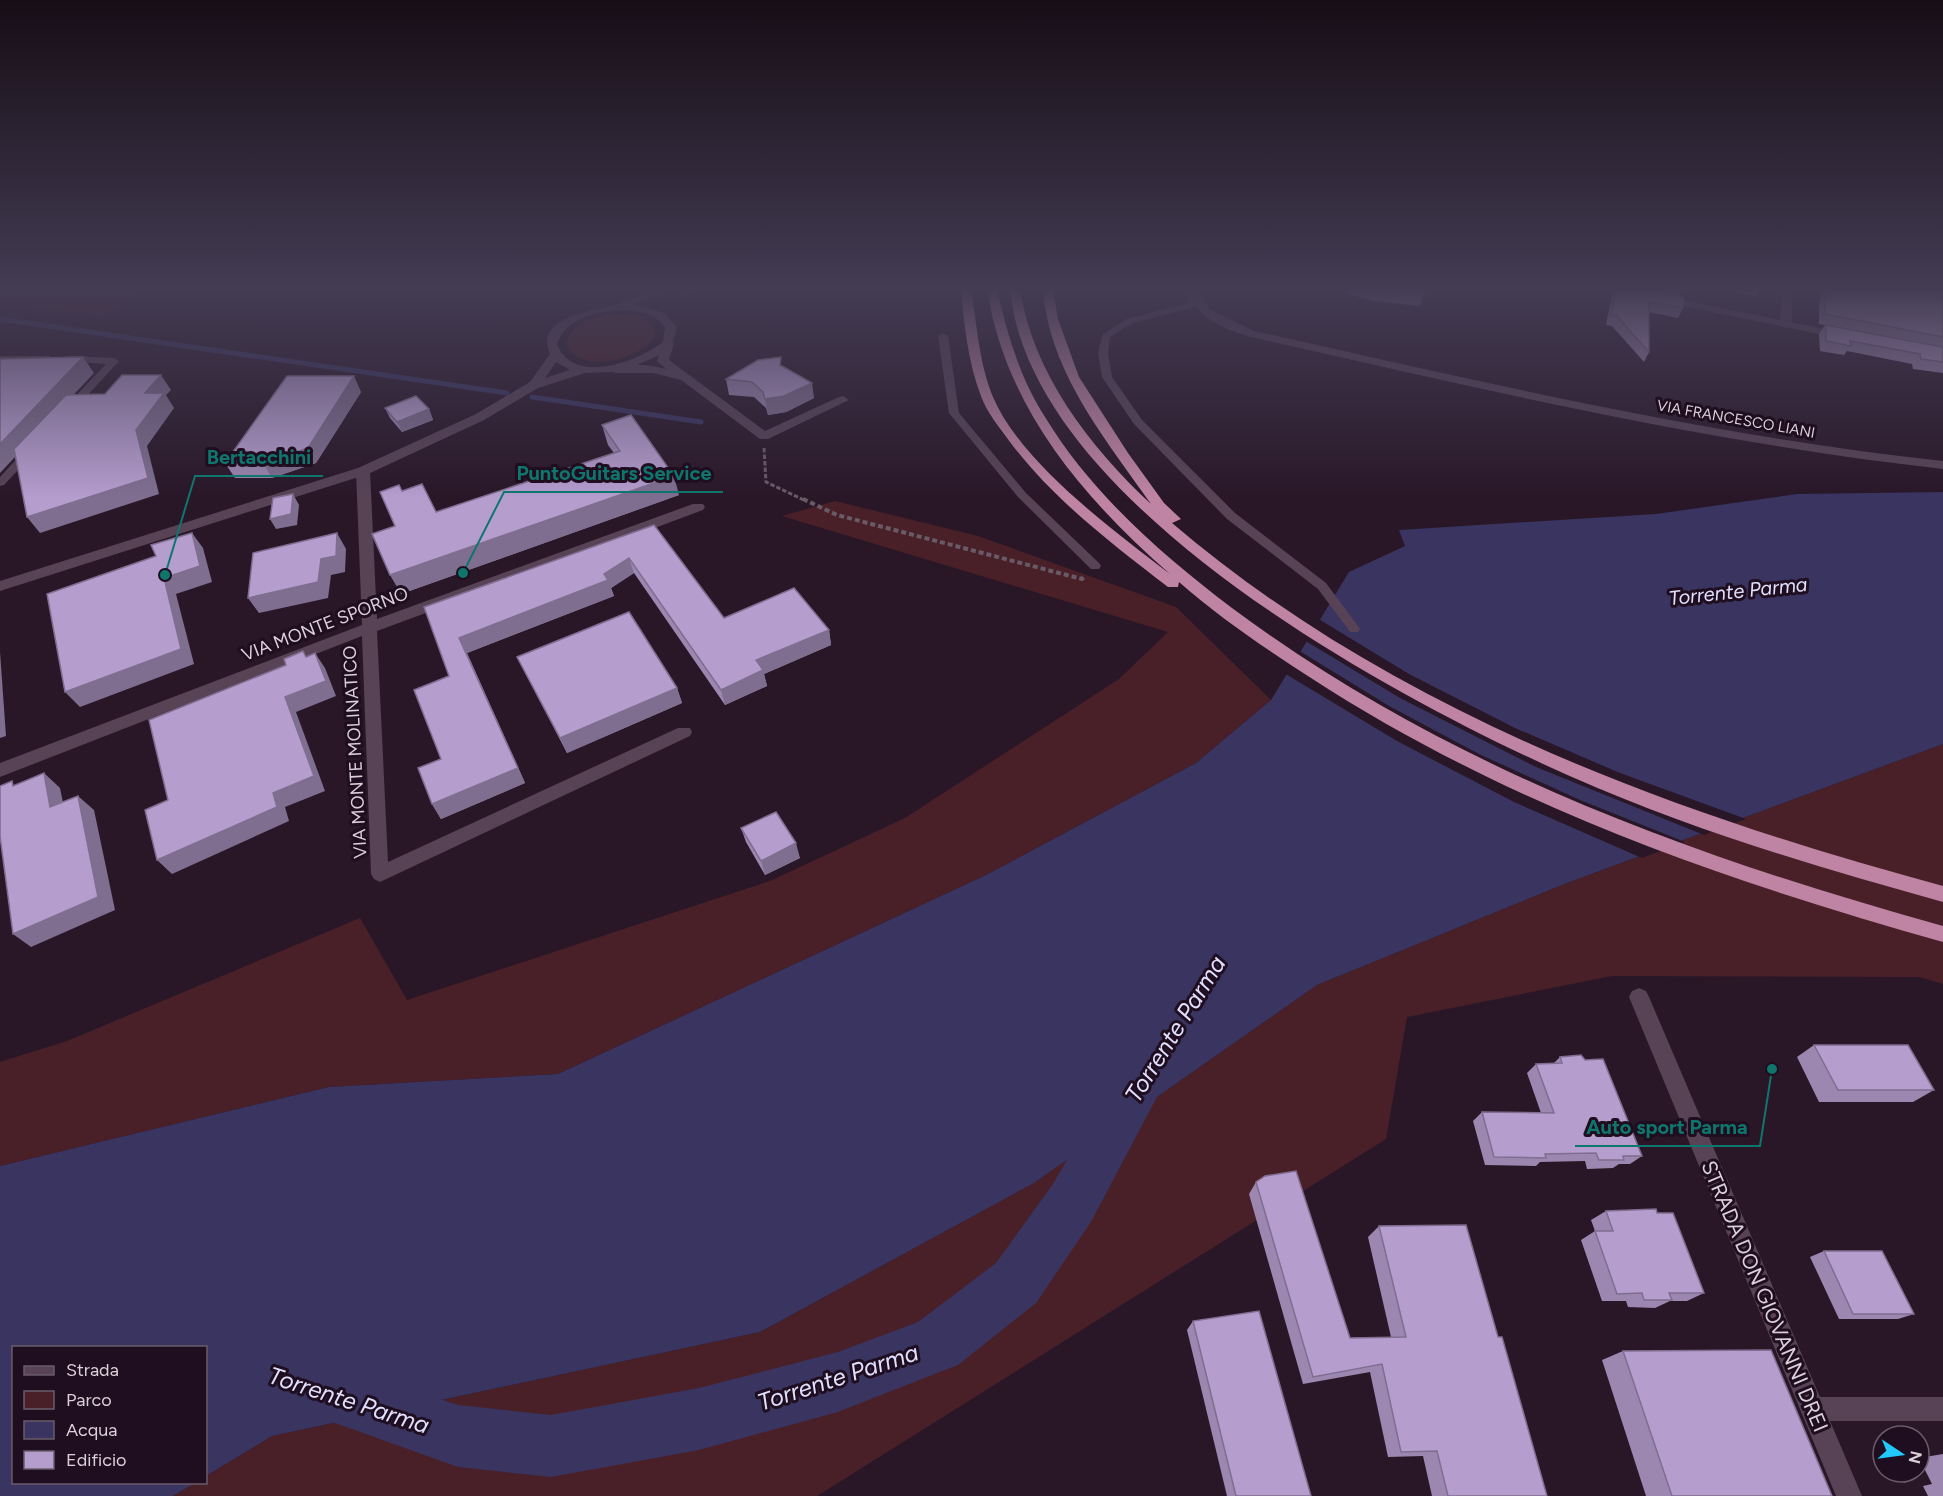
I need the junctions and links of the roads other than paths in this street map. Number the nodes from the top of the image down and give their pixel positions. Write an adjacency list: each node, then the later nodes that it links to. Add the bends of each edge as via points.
1 (0, 359): 18 (lane, via 114,360)
2 (552, 359): 16 (street)
3 (559, 359): 13 (street)
4 (648, 359): 14 (street)
5 (664, 359): 15 (street)
6 (946, 359): 24 (lane, via 954,412 1022,495)
7 (978, 359): 27 (highway, via 984,390 994,410 1050,482 1091,520 1192,599)
8 (1009, 359): 27 (highway, via 1034,411 1087,485 1150,551)
9 (1036, 359): 26 (highway, via 1047,386 1095,456 1139,504)
10 (1065, 359): 26 (highway, via 1090,408 1159,506)
11 (1104, 359): 29 (lane, via 1107,377 1138,422 1231,516 1322,586)
12 (1365, 359): 20 (street, VIA FRANCESCO LIANI, via 1683,428)
13 (586, 369): 14 (street); 16 (street)
14 (615, 369): 15 (street, via 654,369)
15 (688, 380): 17 (street, via 764,436)
16 (534, 385): 21 (street, via 480,417)
17 (843, 400)
18 (65, 413)
19 (32, 448): 22 (lane)
20 (1943, 465)
21 (363, 471): 25 (street); 28 (street, VIA MONTE MOLINATICO)
22 (0, 483)
23 (698, 507): 28 (street, VIA MONTE SPORNO)
24 (1095, 566)
25 (0, 586)
26 (1269, 603): 32 (highway, via 1412,693 1585,777 1756,841)
27 (1228, 615): 33 (highway, via 1414,733 1559,804 1747,876)
28 (369, 628): 30 (street, VIA MONTE MOLINATICO, via 380,874); 31 (street, VIA MONTE SPORNO)
29 (1354, 629)
30 (684, 732)
31 (0, 770)
32 (1943, 894)
33 (1943, 934)
34 (1639, 997): 35 (street, STRADA DON GIOVANNI DREI)
35 (1813, 1409): 36 (street); 37 (street, STRADA DON GIOVANNI DREI)
36 (1943, 1409)
37 (1850, 1496)

